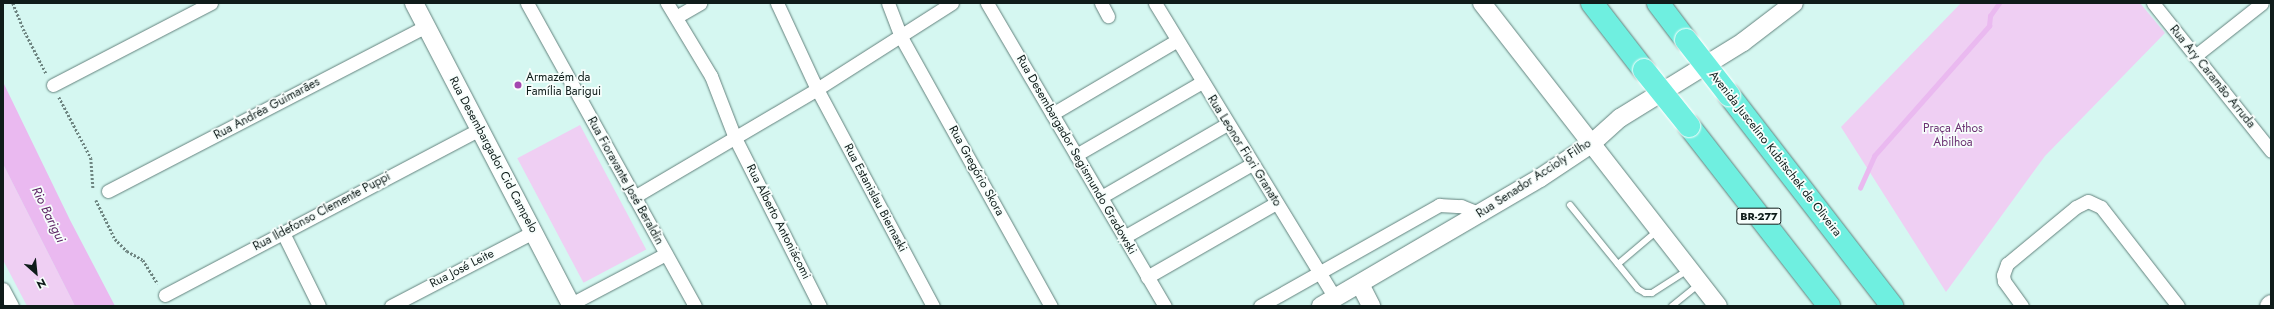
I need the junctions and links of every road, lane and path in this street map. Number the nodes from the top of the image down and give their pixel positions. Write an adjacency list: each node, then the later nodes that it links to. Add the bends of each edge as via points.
1 (13, 3): 27 (path)
2 (211, 3): 27 (street)
3 (414, 3): 22 (street, Rua Desembargador Cid Campelo)
4 (667, 3): 21 (street, Rua Alberto Antoniácomi)
5 (700, 3): 21 (street)
6 (777, 3): 28 (street, Rua Estanislau Biernaski)
7 (888, 3): 23 (street, Rua Gregório Skora)
8 (952, 3): 23 (street)
9 (987, 3): 29 (street, Rua Desembargador Segismundo Gradowski)
10 (1101, 3): 20 (street)
11 (1155, 3): 24 (street, Rua Leonor Fiori Granato)
12 (1482, 3): 33 (street)
13 (1592, 3): 70 (highway, BR-277, bridge)
14 (1658, 3): 71 (highway, Avenida Juscelino Kubitschek de Oliveira, bridge)
15 (1794, 3): 19 (street, Rua Senador Accioly Filho)
16 (2153, 3): 25 (street, Rua Ary Caramão Arruda)
17 (2262, 3): 25 (street)
18 (530, 9): 38 (street, Rua Fioravante José Beraldin)
19 (1775, 9): 33 (street, Rua Senador Accioly Filho, via 1742,42 1620,118)
20 (1108, 16)
21 (676, 17): 32 (street, Rua Alberto Antoniácomi, via 711,76)
22 (426, 26): 31 (street, Rua Desembargador Cid Campelo); 37 (street, Rua Andréa Guimarães)
23 (901, 37): 28 (street); 64 (street, Rua Gregório Skora)
24 (1176, 41): 26 (street, Rua Leonor Fiori Granato); 29 (street)
25 (2195, 56): 34 (street, Rua Ary Caramão Arruda)
26 (1202, 82): 30 (street, Rua Leonor Fiori Granato); 35 (street)
27 (53, 85): 55 (path, via 91,158 94,196 102,216 115,239 127,251 143,260)
28 (817, 89): 32 (street); 63 (street, Rua Estanislau Biernaski)
29 (1052, 114): 35 (street, Rua Desembargador Segismundo Gradowski)
30 (1227, 124): 36 (street, Rua Leonor Fiori Granato); 39 (street)
31 (480, 129): 44 (street, Rua Desembargador Cid Campelo); 45 (street, Rua Ildefonso Clemente Puppi)
32 (735, 138): 38 (street); 62 (street, Rua Alberto Antoniácomi)
33 (1591, 144): 42 (street, Rua Senador Accioly Filho); 43 (street)
34 (2271, 151)
35 (1076, 155): 39 (street, Rua Desembargador Segismundo Gradowski)
36 (1252, 164): 40 (street, Rua Leonor Fiori Granato); 46 (street)
37 (108, 191)
38 (634, 197): 47 (street, Rua Fioravante José Beraldin)
39 (1101, 197): 46 (street, Rua Desembargador Segismundo Gradowski)
40 (1276, 203): 50 (street, Rua Leonor Fiori Granato); 51 (street)
41 (1570, 205): 48 (lane)
42 (1481, 214): 50 (street, via 1449,203 1439,205); 53 (street, Rua Senador Accioly Filho)
43 (1658, 230): 48 (lane); 49 (street)
44 (534, 232): 57 (street, Rua Desembargador Cid Campelo); 60 (street, Rua José Leite)
45 (283, 233): 55 (street, Rua Ildefonso Clemente Puppi); 59 (street)
46 (1124, 237): 51 (street, Rua Desembargador Segismundo Gradowski)
47 (666, 254): 57 (street); 61 (street, Rua Fioravante José Beraldin)
48 (1618, 264): 49 (lane, via 1638,289 1645,293 1652,293)
49 (1689, 269): 52 (street)
50 (1320, 272): 56 (street, Rua Leonor Fiori Granato); 66 (street)
51 (1147, 277): 65 (street, Rua Desembargador Segismundo Gradowski)
52 (1700, 283): 68 (lane); 69 (street)
53 (1360, 284): 56 (street, Rua Senador Accioly Filho); 67 (street)
54 (3, 289): 58 (street)
55 (165, 295)
56 (1328, 302)
57 (571, 305)
58 (12, 306)
59 (319, 306)
60 (391, 306)
61 (695, 306)
62 (820, 306)
63 (933, 306)
64 (1050, 306)
65 (1164, 306)
66 (1260, 306)
67 (1371, 306)
68 (1672, 306)
69 (1718, 306)
70 (1829, 306)
71 (1892, 306)
72 (2022, 306): 73 (street, via 2007,286 2003,275 2007,264 2076,207 2088,201 2101,207)
73 (2178, 306)

